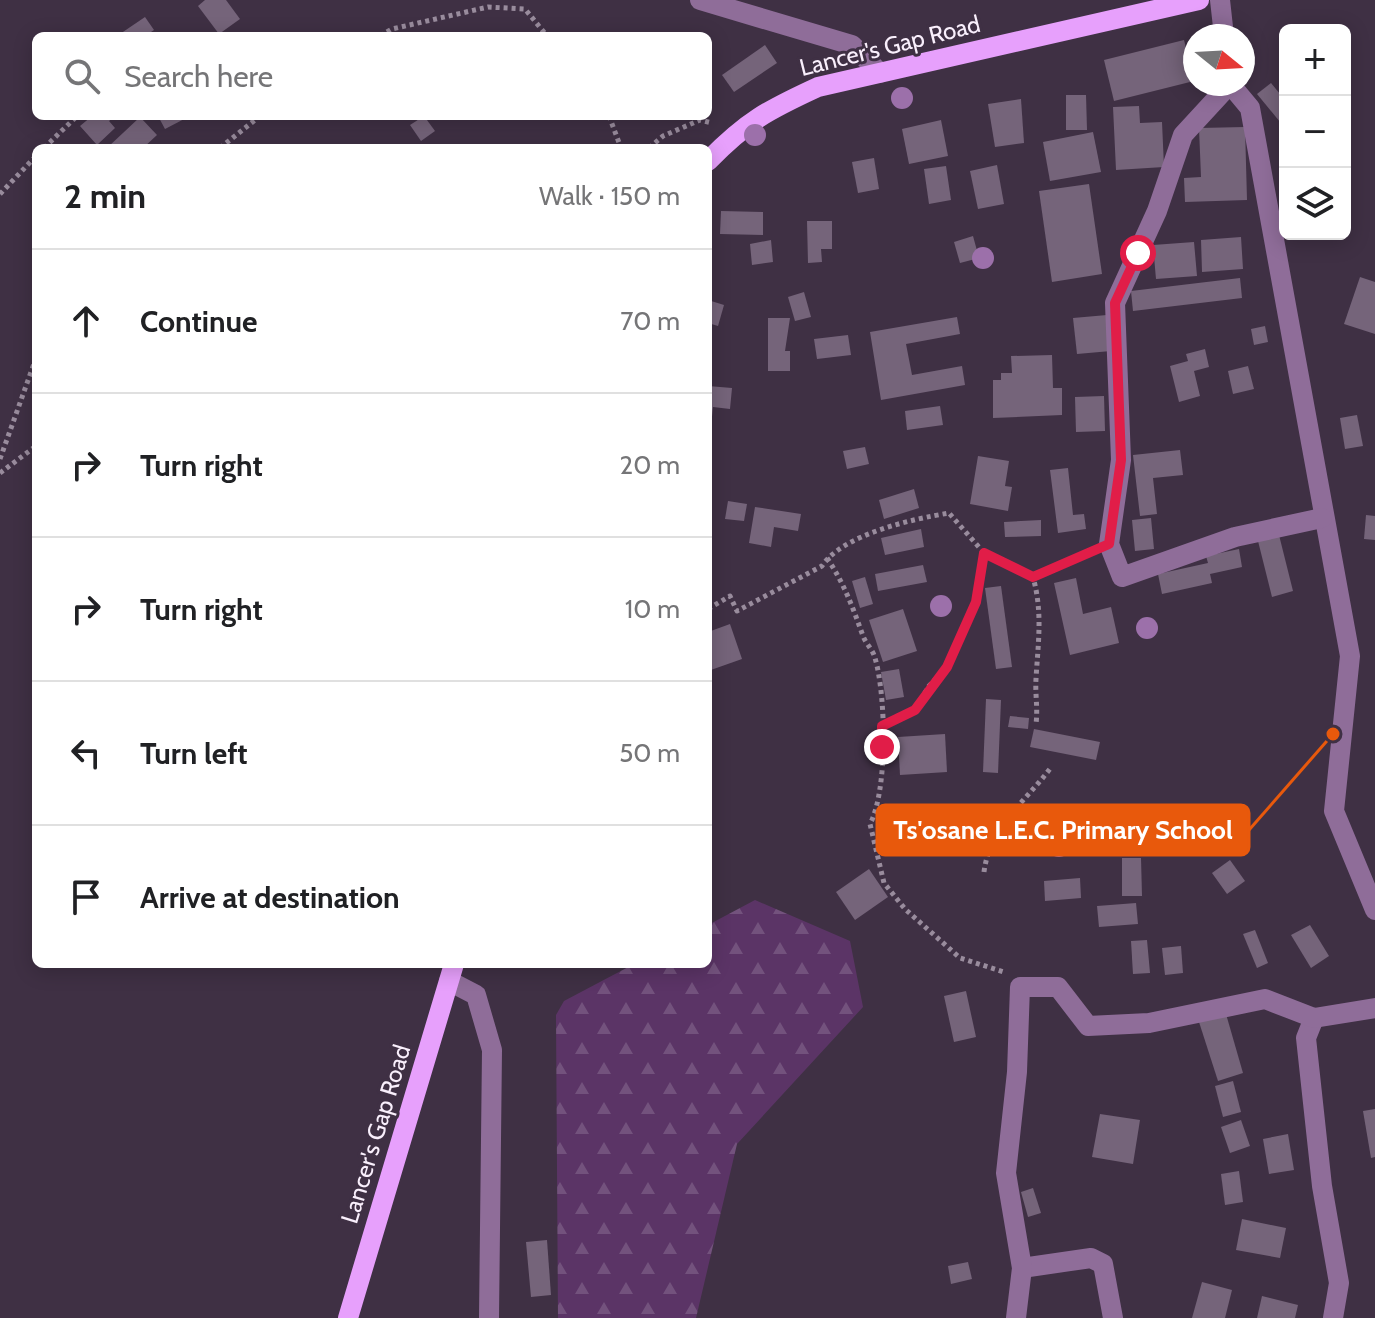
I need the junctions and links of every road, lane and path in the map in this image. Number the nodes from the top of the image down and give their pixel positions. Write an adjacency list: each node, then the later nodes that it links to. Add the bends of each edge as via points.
1 (700, 0): 7 (street, via 852,45)
2 (1199, 0): 7 (main road, Lancer's Gap Road)
3 (1220, 0): 4 (street)
4 (1223, 24)
5 (387, 32): 6 (path, via 488,7 525,9)
6 (544, 32)
7 (880, 73): 15 (main road, Lancer's Gap Road, via 818,87)
8 (1219, 96): 28 (street, via 1183,135 1157,211 1115,303 1121,460)
9 (1240, 96): 27 (street, via 1250,108)
10 (73, 120): 16 (path)
11 (255, 120): 17 (path)
12 (610, 120): 18 (path)
13 (700, 120): 19 (path)
14 (700, 120): 15 (path)
15 (736, 131): 20 (main road, Lancer's Gap Road)
16 (48, 144)
17 (225, 144)
18 (620, 144)
19 (654, 144)
20 (712, 157)
21 (32, 160): 22 (path)
22 (0, 194)
23 (32, 369): 25 (path)
24 (32, 449): 26 (path)
25 (0, 459)
26 (0, 473)
27 (1322, 518): 28 (street, via 1235,537 1122,577); 37 (street, via 1350,656 1334,811)
28 (1109, 544): 31 (path)
29 (984, 553): 30 (path, via 949,513 910,520); 31 (path); 34 (path, via 976,602 947,667 915,710)
30 (827, 558): 32 (path, via 822,566 737,611 730,596); 34 (path, via 854,603 875,658)
31 (1033, 577): 33 (path, via 1041,634)
32 (712, 607)
33 (1036, 724)
34 (882, 726): 39 (path, via 880,805 870,824 884,883 960,958 1008,973)
35 (1052, 766): 36 (path, via 999,829 987,848)
36 (984, 872)
37 (1375, 910)
38 (451, 972): 43 (main road, Lancer's Gap Road); 44 (street, via 476,995 492,1050)
39 (1020, 987): 41 (street, via 1058,987 1088,1026 1149,1023 1265,999); 42 (street, via 1006,1173)
40 (1375, 1008): 41 (street)
41 (1314, 1018): 47 (street, via 1306,1038 1339,1283)
42 (1022, 1268): 45 (street); 46 (street, via 1091,1258 1103,1264)
43 (348, 1318)
44 (489, 1318)
45 (1016, 1318)
46 (1113, 1318)
47 (1333, 1318)

